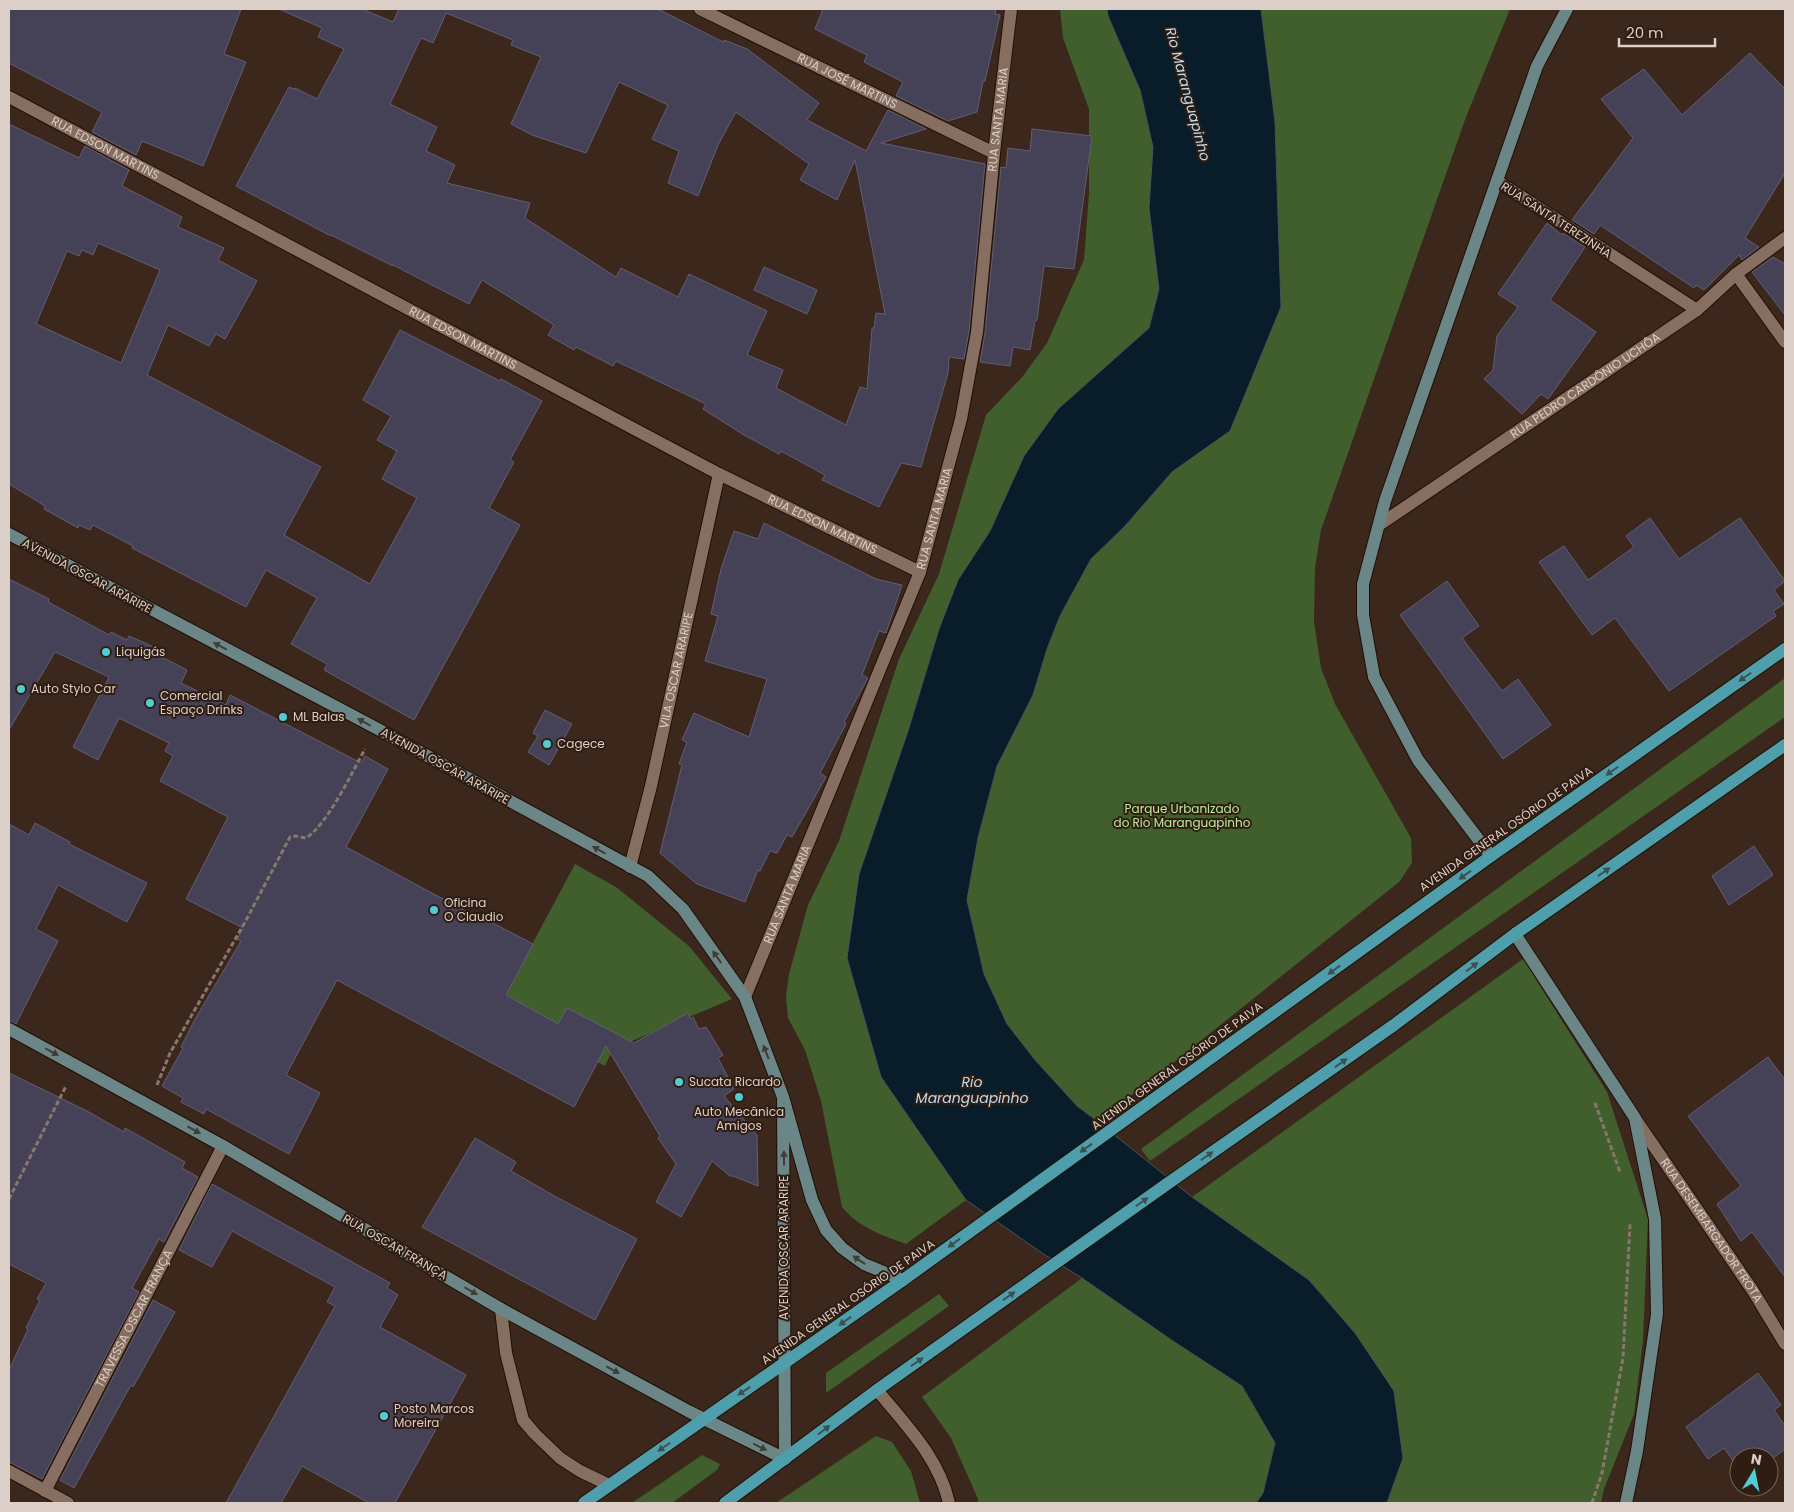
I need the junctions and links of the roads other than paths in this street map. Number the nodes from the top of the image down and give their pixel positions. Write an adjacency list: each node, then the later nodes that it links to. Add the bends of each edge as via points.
1 (700, 9): 5 (street, RUA JOSÉ MARTINS)
2 (1011, 9): 5 (street, RUA SANTA MARIA)
3 (1566, 9): 6 (street, RUA SANTA TEREZINHA, via 1537,66)
4 (9, 97): 11 (street, RUA EDSON MARTINS)
5 (994, 153): 14 (street, RUA SANTA MARIA, via 977,332 961,419)
6 (1497, 181): 9 (street, RUA SANTA TEREZINHA); 12 (street, via 1388,491)
7 (1785, 238): 8 (street, RUA PEDRO CARDÔNIO UCHÔA)
8 (1736, 274): 9 (street, RUA PEDRO CARDÔNIO UCHÔA); 10 (street)
9 (1697, 310): 12 (street, RUA PEDRO CARDÔNIO UCHÔA)
10 (1785, 342)
11 (719, 474): 14 (street, RUA EDSON MARTINS); 18 (street, VILA OSCAR ARARIPE, via 651,786)
12 (1379, 525): 17 (street, via 1363,584 1363,615 1374,677 1418,760)
13 (9, 534): 18 (street, AVENIDA OSCAR ARARIPE, one-way to 13)
14 (920, 572): 20 (street, RUA SANTA MARIA)
15 (1785, 649): 17 (main road, AVENIDA GENERAL OSÓRIO DE PAIVA, one-way to 17)
16 (1785, 745): 19 (main road, one-way to 16)
17 (1491, 856): 25 (main road, AVENIDA GENERAL OSÓRIO DE PAIVA, one-way to 25)
18 (630, 867): 20 (street, AVENIDA OSCAR ARARIPE, one-way to 18, via 683,910 648,876)
19 (1515, 934): 23 (street); 29 (main road, one-way to 19, via 1394,1025)
20 (745, 997): 22 (street, AVENIDA OSCAR ARARIPE, one-way to 20)
21 (9, 1029): 24 (street, RUA OSCAR FRANÇA, one-way to 24)
22 (784, 1097): 25 (street, AVENIDA OSCAR ARARIPE, one-way to 22, via 864,1264 842,1248 826,1230 812,1200); 28 (street, AVENIDA OSCAR ARARIPE, one-way to 22)
23 (1635, 1118): 27 (street, RUA DESEMBARGADOR FROTA); 39 (street, via 1655,1219 1657,1314 1638,1451)
24 (223, 1146): 26 (street, RUA OSCAR FRANÇA, one-way to 26); 34 (street, TRAVESSA OSCAR FRANÇA)
25 (903, 1280): 28 (main road, AVENIDA GENERAL OSÓRIO DE PAIVA, one-way to 28)
26 (501, 1309): 30 (street, RUA OSCAR FRANÇA, one-way to 30); 33 (street, via 506,1353 523,1420 560,1458)
27 (1785, 1344)
28 (785, 1364): 30 (main road, AVENIDA GENERAL OSÓRIO DE PAIVA, one-way to 30); 31 (street, AVENIDA OSCAR ARARIPE)
29 (877, 1390): 31 (main road, one-way to 29); 38 (street, via 925,1448)
30 (704, 1419): 31 (street, RUA OSCAR FRANÇA, one-way to 31); 33 (main road, AVENIDA GENERAL OSÓRIO DE PAIVA, one-way to 33)
31 (785, 1459): 37 (main road)
32 (9, 1471): 34 (street)
33 (609, 1485): 36 (main road, AVENIDA GENERAL OSÓRIO DE PAIVA)
34 (45, 1491): 35 (street)
35 (68, 1503)
36 (584, 1503)
37 (725, 1503)
38 (949, 1503)
39 (1626, 1503)

